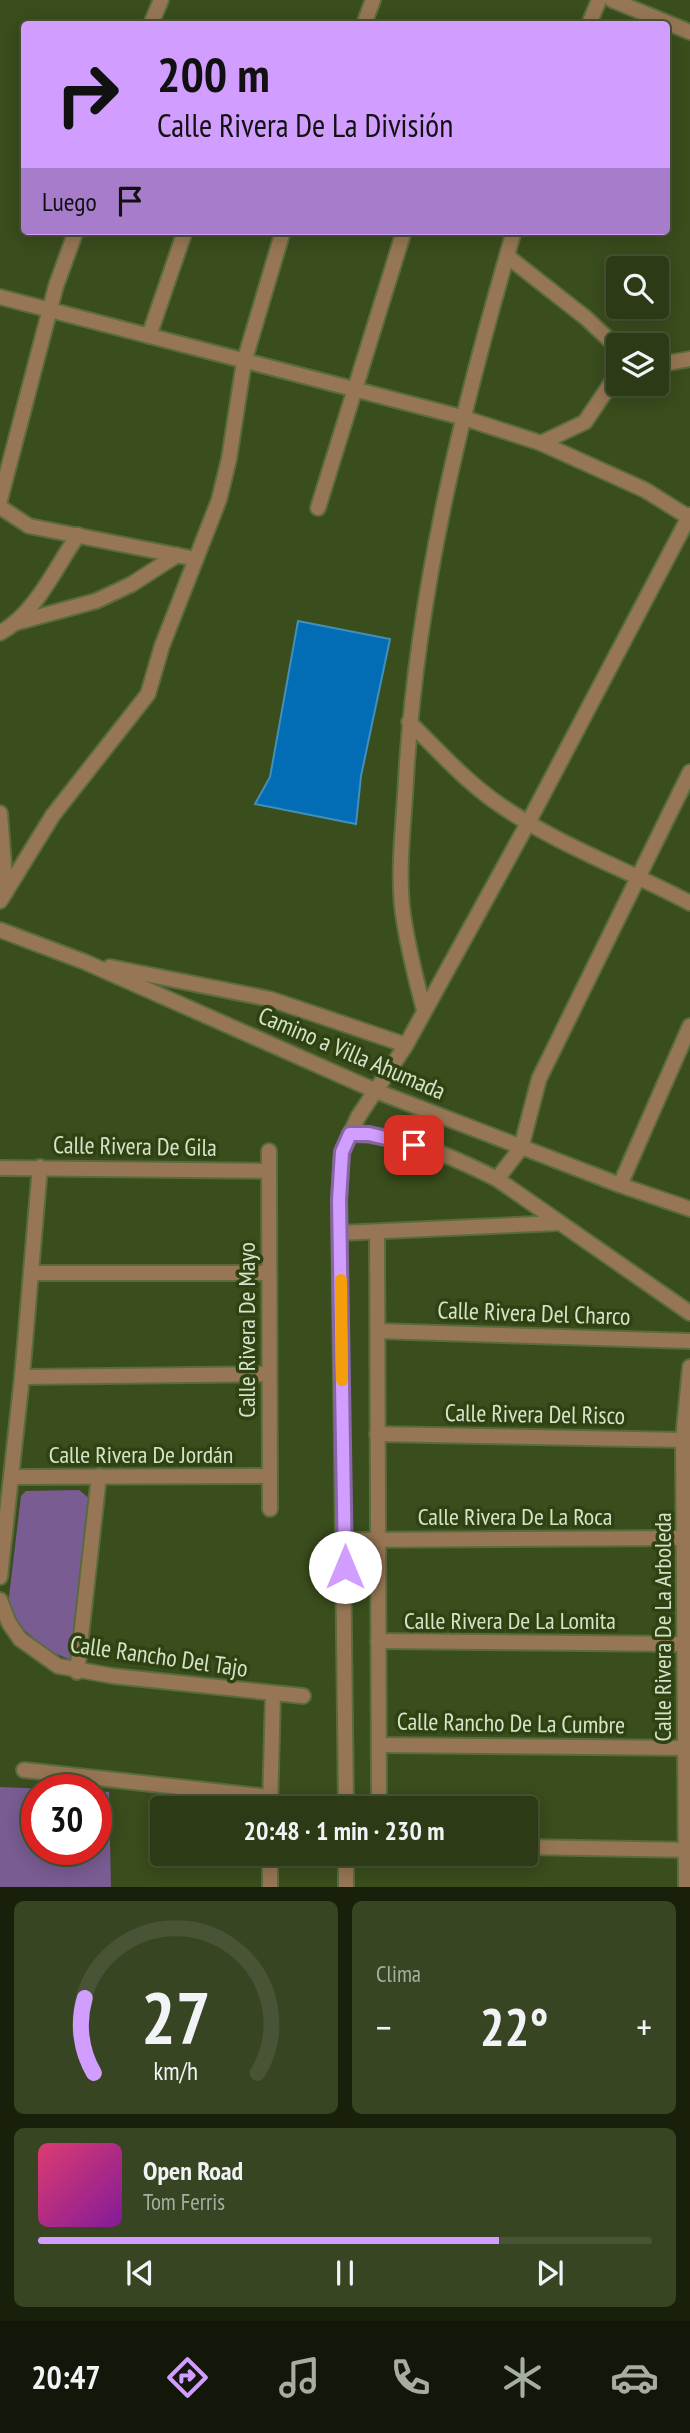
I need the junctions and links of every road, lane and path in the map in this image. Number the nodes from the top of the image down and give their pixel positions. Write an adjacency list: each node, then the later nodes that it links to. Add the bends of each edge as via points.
1 (160, 0): 5 (street)
2 (373, 0): 6 (street)
3 (599, 0): 7 (street)
4 (612, 0): 8 (street)
5 (152, 21)
6 (364, 21)
7 (591, 21)
8 (663, 21)
9 (670, 24): 10 (street)
10 (690, 32)
11 (75, 235): 18 (street)
12 (185, 235): 19 (street)
13 (282, 235): 22 (street)
14 (403, 235): 24 (street)
15 (513, 235): 16 (street)
16 (507, 256): 20 (street); 26 (street)
17 (0, 297): 18 (street)
18 (50, 309): 19 (street); 28 (street)
19 (149, 336): 22 (street)
20 (606, 337)
21 (690, 359): 23 (street)
22 (244, 362): 24 (street); 34 (street, via 229,459)
23 (669, 363)
24 (355, 391): 26 (street); 30 (street)
25 (606, 391): 27 (street, via 585,422)
26 (461, 418): 27 (street); 37 (street, via 424,603)
27 (541, 443): 31 (street, via 645,490)
28 (0, 500)
29 (0, 507): 32 (street, via 29,526)
30 (318, 508)
31 (690, 517): 40 (street)
32 (78, 535): 33 (street); 35 (street)
33 (177, 555): 34 (street); 35 (street, via 96,601)
34 (196, 559): 42 (street, via 143,703 53,815)
35 (15, 624): 36 (street)
36 (0, 634)
37 (409, 722): 40 (street, via 476,788); 46 (street, via 402,905)
38 (690, 772): 41 (street)
39 (0, 813): 42 (street)
40 (528, 823): 41 (street); 46 (street)
41 (639, 876): 43 (street); 51 (street, via 539,1079)
42 (3, 897)
43 (690, 903)
44 (0, 930): 45 (street, Camino a Villa Ahumada)
45 (85, 962): 48 (street, via 270,999); 49 (street, Camino a Villa Ahumada)
46 (424, 1010): 48 (street)
47 (690, 1026): 57 (street)
48 (406, 1045): 49 (street)
49 (376, 1091): 50 (street); 51 (street, Camino a Villa Ahumada)
50 (350, 1134): 56 (street, via 398,1140); 61 (street, via 342,1152)
51 (521, 1148): 56 (street); 57 (street, Camino a Villa Ahumada)
52 (269, 1151): 55 (street, Calle Rivera De Mayo)
53 (40, 1167): 54 (street, Calle Rivera De Gila); 55 (street, Calle Rivera De Gila); 62 (street)
54 (0, 1168)
55 (269, 1171): 63 (street, Calle Rivera De Mayo)
56 (497, 1179): 59 (street)
57 (620, 1185): 58 (street, Camino a Villa Ahumada)
58 (690, 1209)
59 (559, 1223): 60 (street); 64 (street)
60 (377, 1232): 61 (street); 65 (street)
61 (340, 1233): 78 (street)
62 (31, 1273): 63 (street); 69 (street)
63 (268, 1273): 68 (street, Calle Rivera De Mayo)
64 (690, 1313)
65 (378, 1331): 66 (street, Calle Rivera Del Charco); 70 (street)
66 (690, 1341)
67 (690, 1367): 71 (street, Calle Rivera De La Arboleda)
68 (269, 1374): 69 (street); 73 (street, Calle Rivera De Mayo)
69 (22, 1377): 74 (street)
70 (377, 1434): 71 (street, Calle Rivera Del Risco); 77 (street)
71 (687, 1442): 76 (street, Calle Rivera De La Arboleda)
72 (99, 1476): 73 (street, Calle Rivera De Jordán); 74 (street, Calle Rivera De Jordán); 84 (street)
73 (270, 1476): 75 (street, Calle Rivera De Mayo)
74 (12, 1478): 80 (street)
75 (270, 1508)
76 (685, 1538): 77 (street, Calle Rivera De La Roca); 79 (street, Calle Rivera De La Arboleda)
77 (376, 1539): 78 (street, Calle Rivera De La Roca); 82 (street)
78 (345, 1540): 92 (street)
79 (688, 1567): 83 (street, Calle Rivera De La Arboleda)
80 (0, 1577)
81 (0, 1600): 84 (street, Calle Rancho Del Tajo, via 20,1639 58,1666)
82 (377, 1641): 83 (street, Calle Rivera De La Lomita); 87 (street)
83 (684, 1644): 88 (street, Calle Rivera De La Arboleda)
84 (78, 1672): 85 (street, Calle Rancho Del Tajo)
85 (273, 1694): 86 (street, Calle Rancho Del Tajo); 91 (street)
86 (303, 1696)
87 (379, 1745): 88 (street, Calle Rancho De La Cumbre); 93 (street)
88 (687, 1748): 95 (street, Calle Rivera De La Arboleda)
89 (24, 1770): 90 (street)
90 (218, 1796)
91 (270, 1796)
92 (346, 1796)
93 (379, 1796)
94 (538, 1846): 95 (street)
95 (688, 1850): 100 (street, Calle Rivera De La Arboleda)
96 (270, 1866): 98 (street)
97 (346, 1866): 99 (street)
98 (270, 1887)
99 (346, 1887)
100 (687, 1887)

